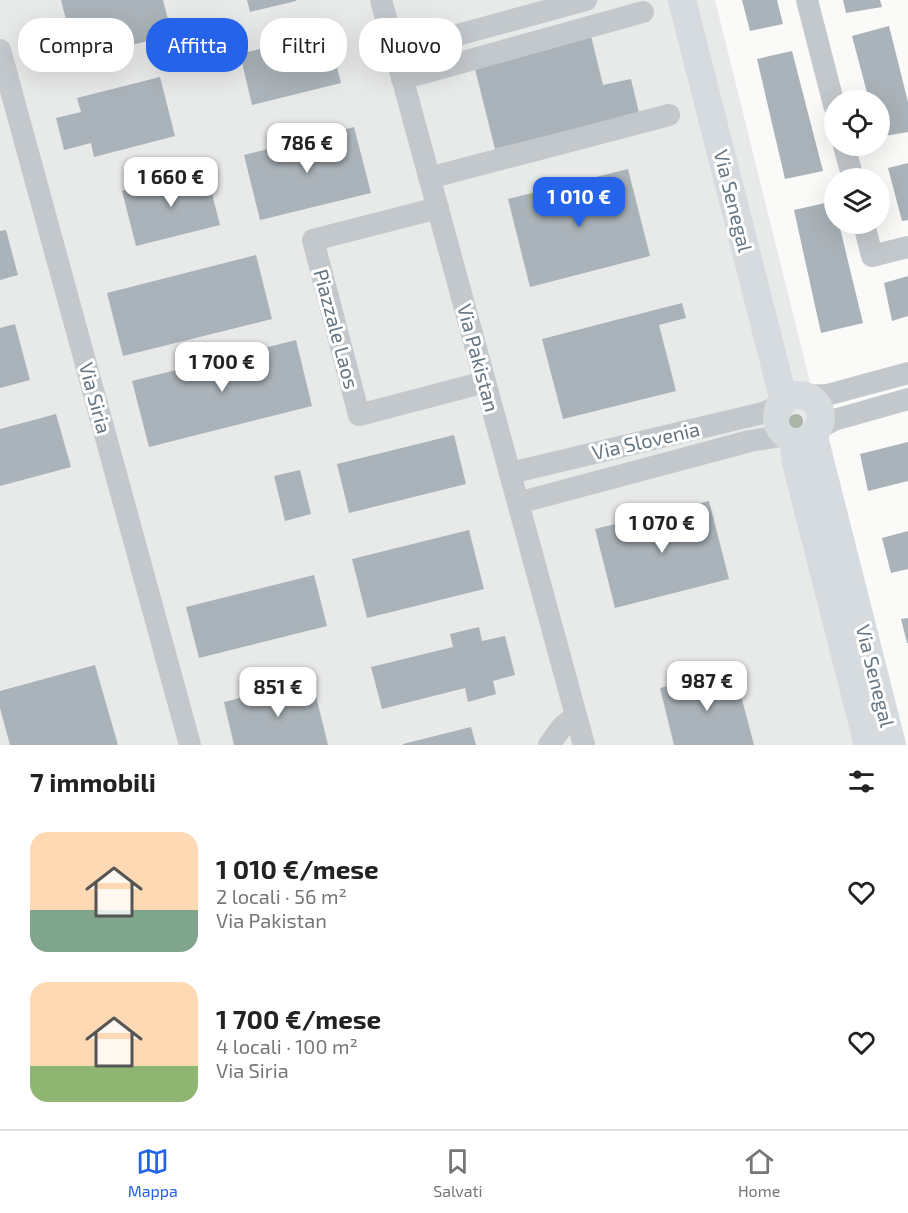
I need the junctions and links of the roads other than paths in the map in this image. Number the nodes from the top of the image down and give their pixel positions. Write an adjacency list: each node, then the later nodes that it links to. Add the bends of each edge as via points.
1 (381, 0): 7 (street, Via Pakistan)
2 (586, 0): 8 (street)
3 (682, 0): 21 (main road, Via Senegal)
4 (701, 0): 21 (main road, Via Senegal)
5 (807, 0): 12 (street)
6 (643, 12): 11 (street)
7 (386, 18)
8 (462, 34)
9 (0, 50): 26 (street, Via Siria)
10 (400, 72): 11 (street, Via Pakistan)
11 (402, 79): 14 (street, Via Pakistan)
12 (830, 90)
13 (669, 115): 14 (street)
14 (429, 177): 15 (street, Via Pakistan)
15 (438, 208): 19 (street, Via Pakistan); 19 (street, Piazzale Laos, via 313,240 359,415)
16 (866, 234): 17 (street, via 872,256)
17 (908, 247)
18 (908, 373): 21 (street, Via Slovenia)
19 (485, 382): 23 (street, Via Pakistan)
20 (908, 399): 22 (street, Via Slovenia, via 834,420)
21 (793, 400): 22 (main road, via 820,410); 22 (main road, via 778,411 778,425); 23 (street, Via Slovenia, via 763,413)
22 (803, 434): 24 (street, Via Slovenia, via 750,441); 29 (main road, Via Senegal, via 796,463); 30 (main road, Via Senegal)
23 (510, 474): 24 (street, Via Pakistan)
24 (518, 502): 25 (street, Via Pakistan)
25 (576, 716): 27 (street); 28 (street, Via Pakistan)
26 (190, 745)
27 (549, 745)
28 (584, 745)
29 (868, 745)
30 (892, 745)

